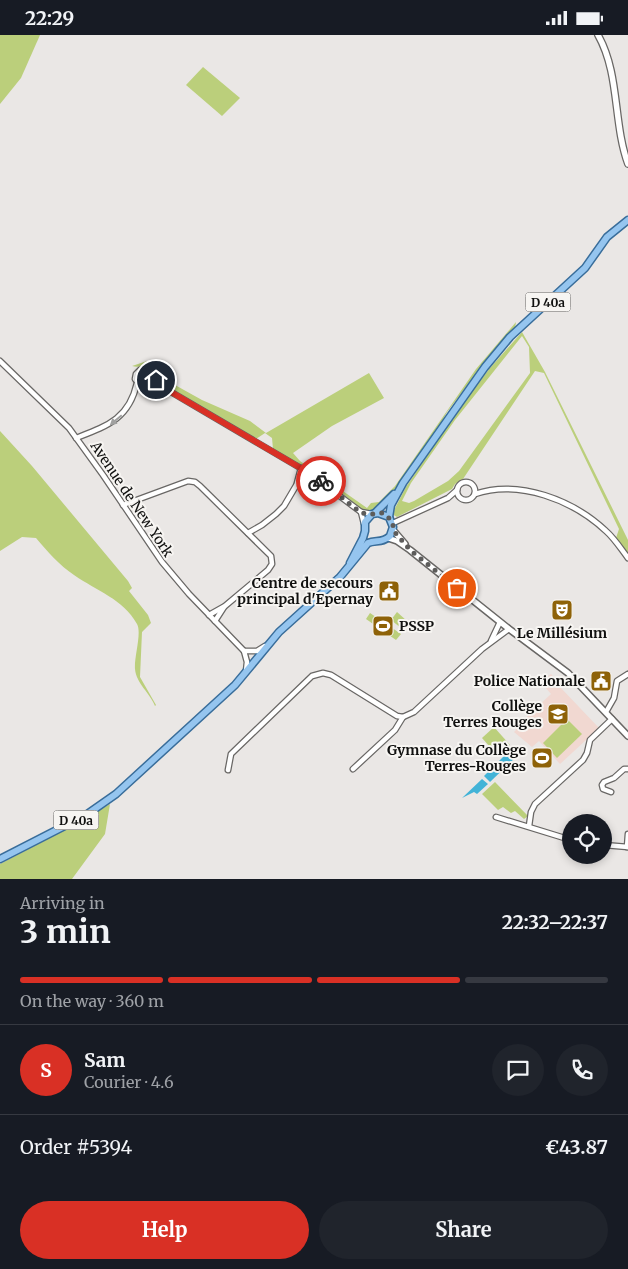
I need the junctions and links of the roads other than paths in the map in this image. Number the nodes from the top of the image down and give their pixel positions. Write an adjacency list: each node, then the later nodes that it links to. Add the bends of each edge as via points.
1 (598, 35): 2 (main road, via 608,57)
2 (628, 164)
3 (628, 221): 13 (main road, D 40a, via 602,243 585,268 498,350)
4 (0, 361): 10 (street, Avenue de New York)
5 (153, 376): 6 (street, via 148,369 140,370 135,376); 7 (street); 8 (street)
6 (137, 383): 7 (street); 9 (street)
7 (147, 386): 8 (street); 9 (street)
8 (166, 389): 11 (street)
9 (132, 398): 10 (street, one-way to 10, via 123,413 108,426)
10 (76, 438): 21 (street, Avenue de New York)
11 (301, 468): 12 (street); 14 (street)
12 (309, 473): 14 (street); 22 (street)
13 (403, 483): 23 (main road, D 40a); 24 (main road, D 40a)
14 (297, 484): 25 (street, via 284,506)
15 (473, 485): 16 (street, via 465,482); 17 (street); 18 (street)
16 (456, 490): 19 (street); 20 (street)
17 (489, 490): 18 (street); 33 (street, via 520,490 577,509 606,531)
18 (475, 494): 20 (street, via 469,501)
19 (448, 497): 20 (street); 26 (street)
20 (460, 499)
21 (123, 505): 28 (street, via 192,481); 36 (street, Avenue de New York, via 162,562)
22 (361, 513): 23 (street); 27 (street)
23 (373, 514): 24 (main road, via 383,513); 27 (main road, via 368,517)
24 (388, 517): 26 (main road)
25 (262, 525): 28 (street); 30 (street)
26 (393, 527): 29 (main road); 32 (street)
27 (365, 528): 31 (main road, via 367,536); 34 (main road, D 40a)
28 (248, 533): 30 (street)
29 (388, 538): 31 (main road); 32 (street)
30 (255, 539): 35 (street, via 271,556 268,570)
31 (374, 541): 34 (main road, D 40a, via 368,543)
32 (410, 550): 38 (street)
33 (628, 558)
34 (350, 563): 40 (main road, D 40a, via 340,577)
35 (224, 606): 36 (street); 37 (street)
36 (209, 615): 37 (street, Avenue de New York)
37 (215, 621): 42 (street, Avenue de New York)
38 (500, 622): 39 (street); 41 (street)
39 (509, 629): 41 (street); 45 (street, via 568,673)
40 (272, 641): 42 (street, via 256,651); 44 (main road, D 40a)
41 (490, 642): 46 (street, via 414,712)
42 (244, 651): 44 (street, via 247,662)
43 (628, 673): 45 (street, via 617,681 614,698)
44 (245, 675): 59 (main road, D 40a, via 106,802)
45 (606, 712): 47 (street)
46 (403, 717): 49 (street, via 395,730); 51 (street, via 397,717 330,675 318,674 312,676 231,754)
47 (612, 719): 48 (street); 54 (street, via 590,740 586,756 535,804)
48 (628, 736)
49 (353, 769)
50 (628, 769): 52 (street, via 604,782 603,789)
51 (228, 770)
52 (611, 792)
53 (496, 817): 54 (street)
54 (529, 826): 56 (street)
55 (628, 835): 58 (street)
56 (562, 837)
57 (612, 846): 58 (street)
58 (627, 847)
59 (0, 859)

